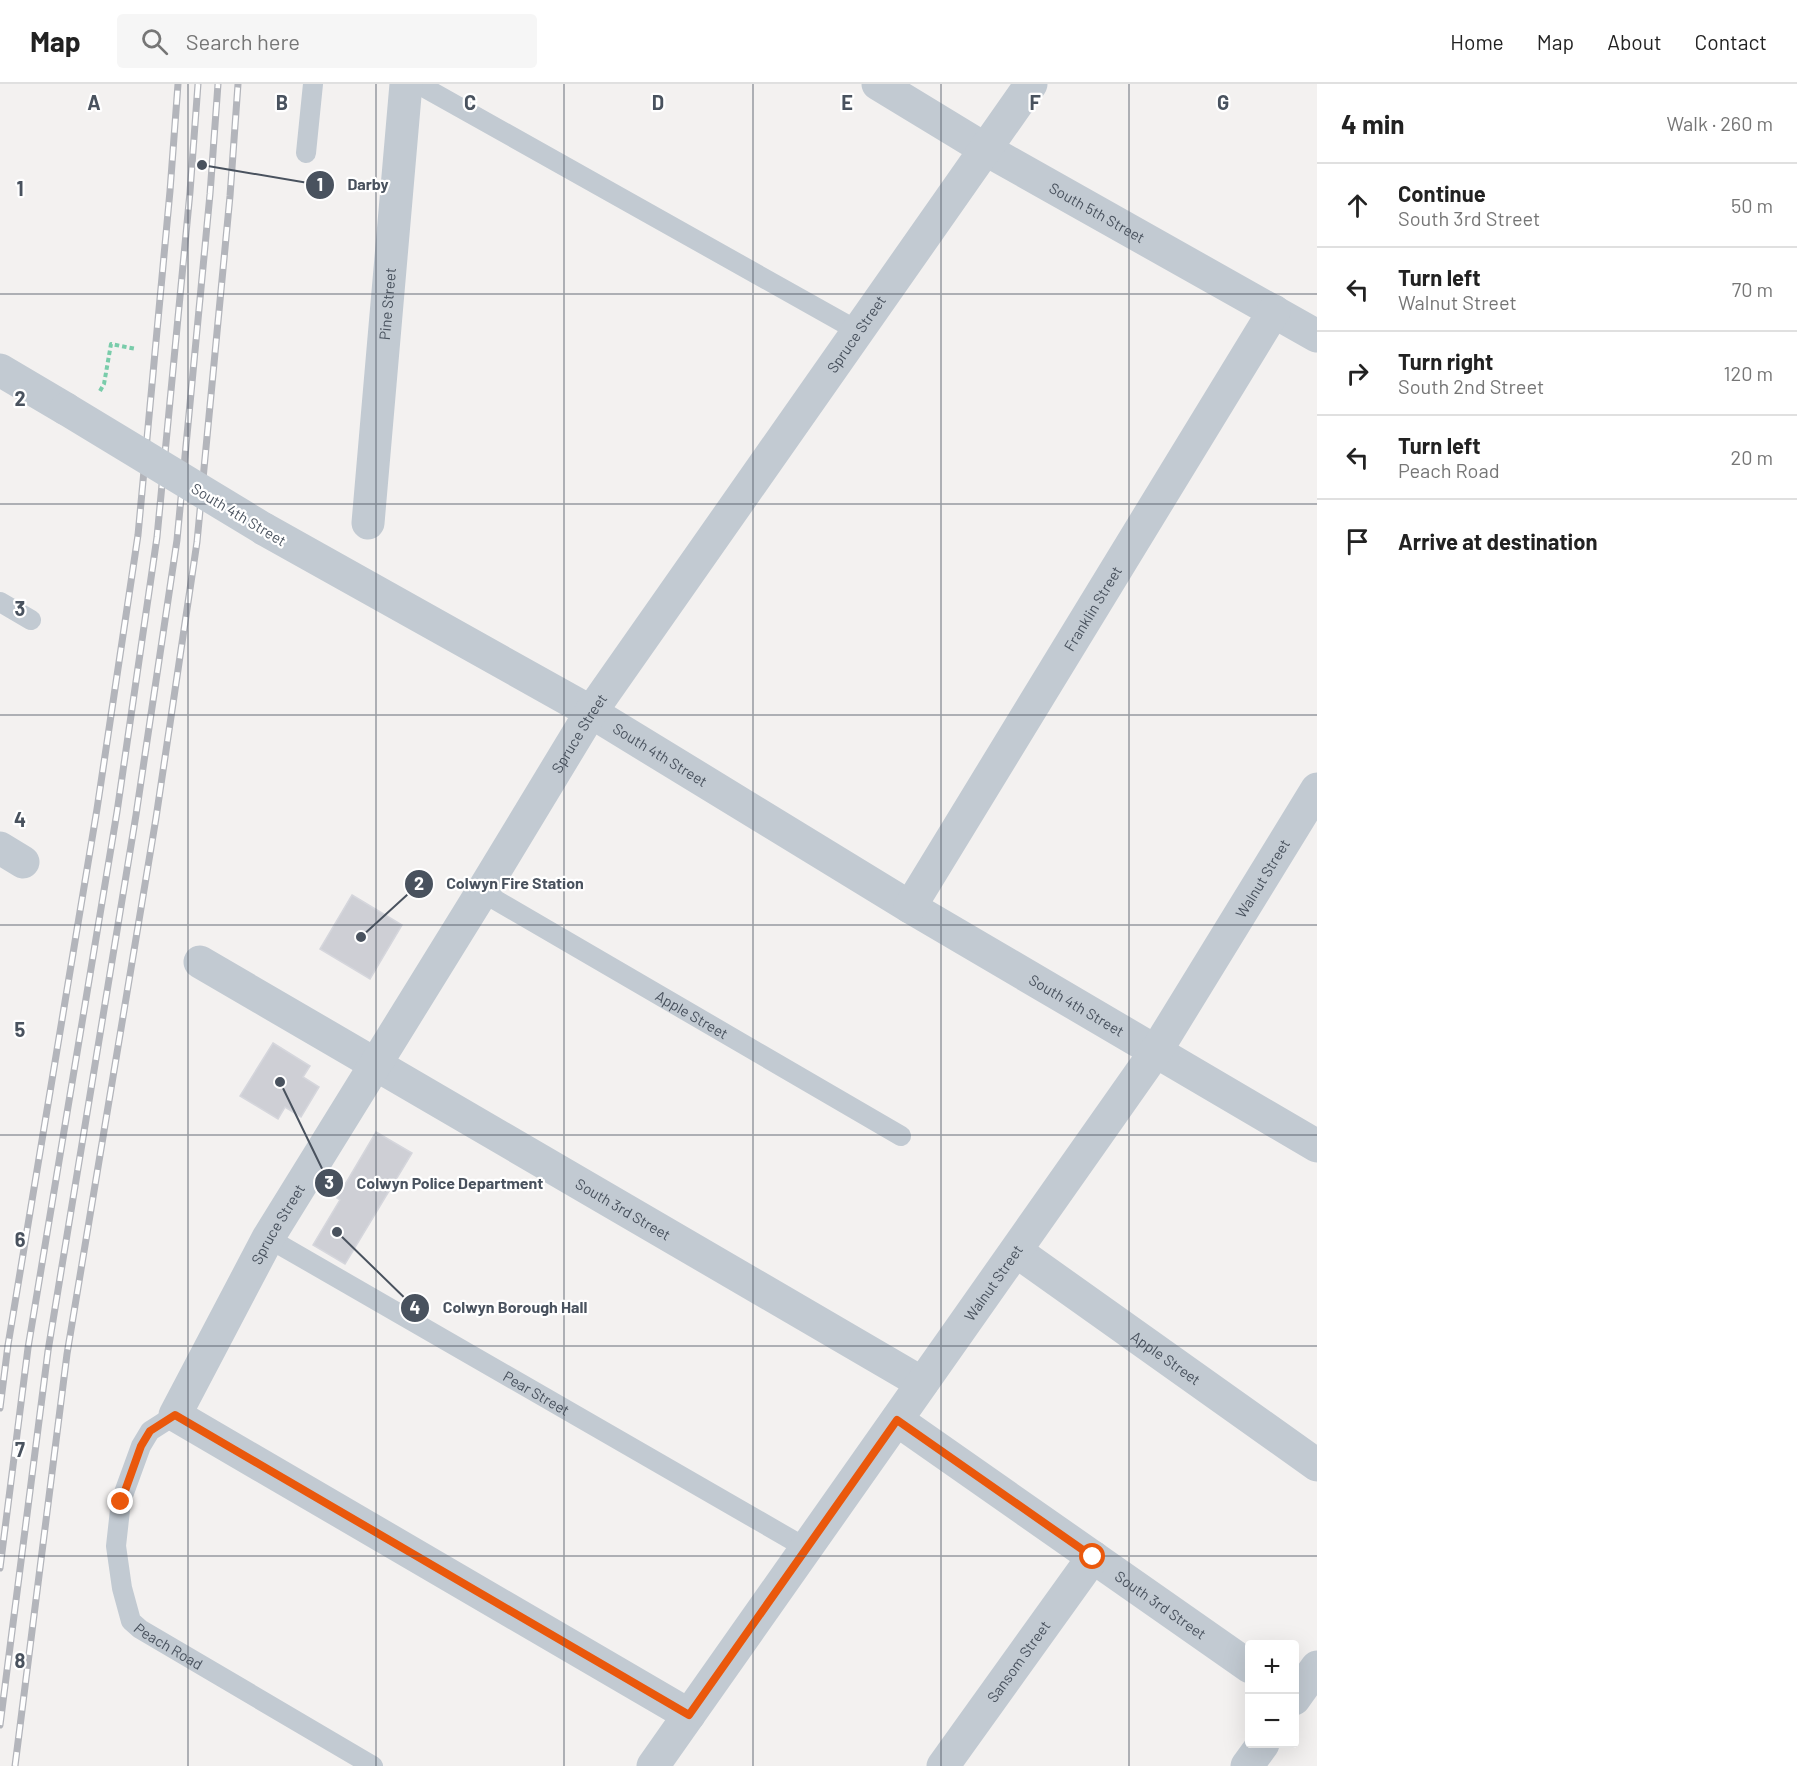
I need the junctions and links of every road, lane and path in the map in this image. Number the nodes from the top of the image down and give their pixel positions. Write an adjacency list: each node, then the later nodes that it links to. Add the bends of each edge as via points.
1 (313, 84): 7 (lane)
2 (406, 84): 14 (street, Pine Street)
3 (418, 84): 9 (lane)
4 (878, 84): 6 (street, South 5th Street)
5 (1031, 84): 6 (street, Spruce Street)
6 (985, 149): 8 (street, South 5th Street); 9 (street, Spruce Street)
7 (306, 153)
8 (1274, 311): 10 (street, South 5th Street); 20 (street, Franklin Street)
9 (858, 331): 17 (street, Spruce Street)
10 (1317, 336)
11 (136, 349): 13 (path, via 111,344)
12 (0, 370): 17 (street, South 4th Street, bridge, via 264,530)
13 (99, 393)
14 (368, 523)
15 (0, 602): 16 (lane)
16 (31, 620)
17 (591, 712): 19 (street, Spruce Street); 20 (street, South 4th Street)
18 (1317, 789): 22 (street, Walnut Street)
19 (482, 892): 23 (street, Spruce Street); 24 (lane, Apple Street)
20 (910, 908): 22 (street, South 4th Street)
21 (200, 962): 23 (street, South 3rd Street)
22 (1156, 1051): 25 (street, South 4th Street); 27 (street, Walnut Street)
23 (374, 1065): 26 (street, Spruce Street); 28 (street, South 3rd Street)
24 (901, 1136)
25 (1317, 1146)
26 (268, 1238): 29 (street, Spruce Street); 32 (lane, Pear Street)
27 (1016, 1251): 28 (street, Walnut Street); 31 (street, Apple Street)
28 (922, 1383): 30 (street, Walnut Street)
29 (175, 1415): 39 (street); 41 (lane, Peach Road, via 146,1438 121,1502 116,1546 131,1621)
30 (897, 1420): 32 (street, Walnut Street); 33 (street, South 3rd Street)
31 (1317, 1465)
32 (806, 1548): 39 (street, Walnut Street)
33 (1093, 1557): 34 (street, South 3rd Street); 43 (street, Sansom Street)
34 (1245, 1663)
35 (1317, 1667): 36 (street)
36 (1298, 1694)
37 (1299, 1702): 38 (street)
38 (1317, 1714)
39 (689, 1715): 42 (street, Walnut Street)
40 (1260, 1748): 44 (street)
41 (373, 1766)
42 (653, 1766)
43 (943, 1766)
44 (1247, 1766)

